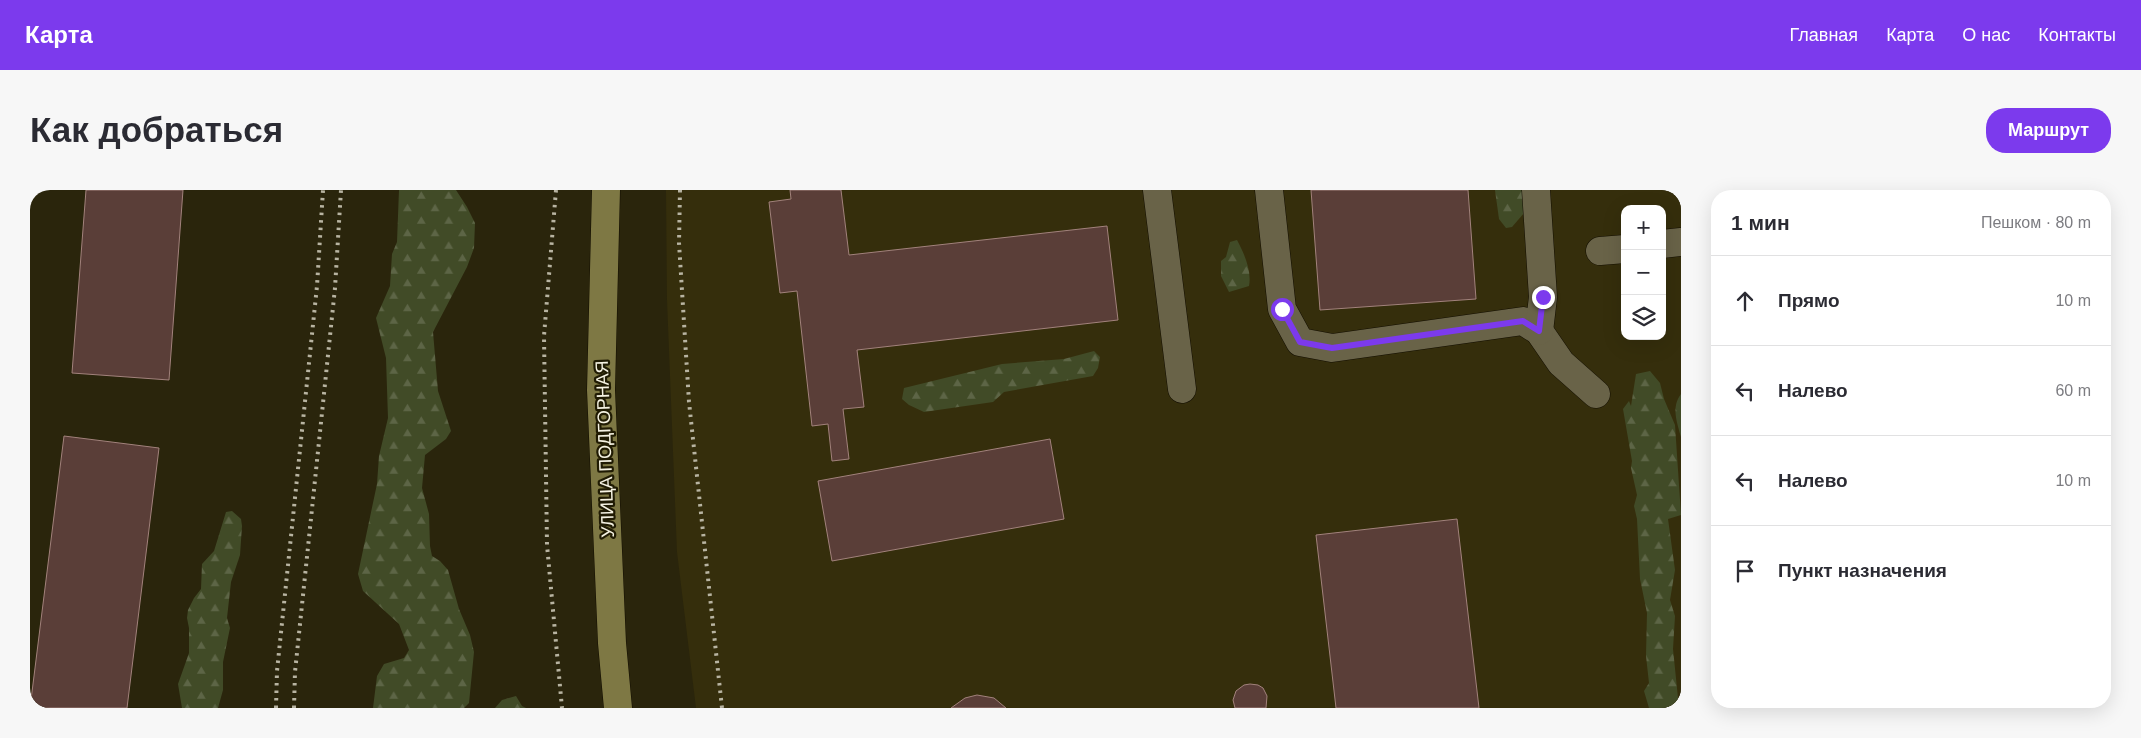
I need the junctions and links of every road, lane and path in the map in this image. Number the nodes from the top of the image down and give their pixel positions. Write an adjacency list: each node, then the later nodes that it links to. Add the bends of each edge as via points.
1 (606, 190): 10 (main road, УЛИЦА ПОДГОРНАЯ, via 601,390 612,643)
2 (1157, 190): 8 (lane)
3 (1268, 190): 7 (lane, via 1282,309 1300,342 1332,348 1523,321)
4 (1536, 190): 7 (lane, via 1543,297)
5 (1681, 242): 6 (lane)
6 (1666, 244)
7 (1539, 331): 9 (lane, via 1561,363)
8 (1182, 389)
9 (1596, 394)
10 (618, 708)

